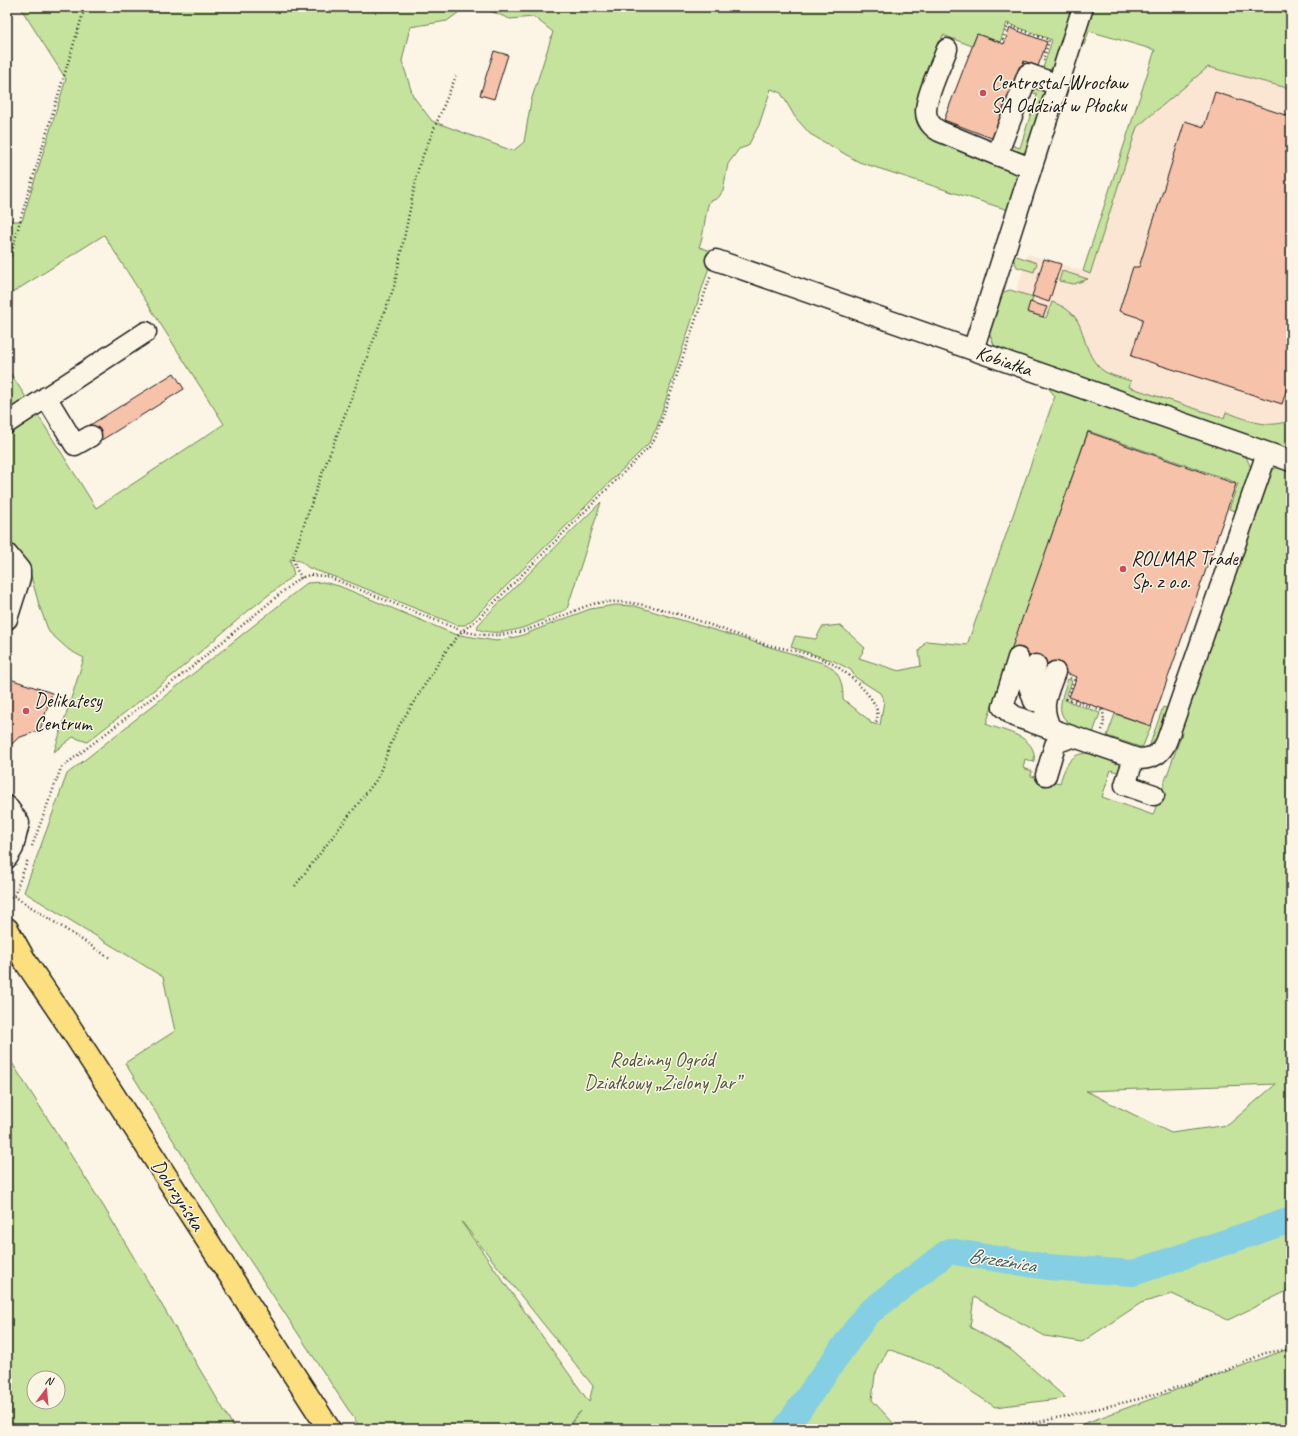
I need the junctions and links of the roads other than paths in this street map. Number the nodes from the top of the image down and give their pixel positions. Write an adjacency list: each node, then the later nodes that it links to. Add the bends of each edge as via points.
1 (1083, 7): 3 (street)
2 (947, 50): 4 (street, via 927,102 928,120 939,131)
3 (1058, 85): 4 (street, via 1028,74); 5 (street)
4 (997, 155): 5 (street)
5 (1031, 168): 8 (street)
6 (716, 260): 8 (street, Kobiałka)
7 (146, 332): 9 (street)
8 (973, 350): 12 (street, Kobiałka)
9 (46, 398): 10 (street); 11 (street, via 75,445)
10 (7, 423)
11 (92, 436)
12 (1267, 453): 13 (street, Kobiałka); 19 (street, via 1164,748 1155,757)
13 (1291, 461)
14 (7, 554): 15 (street, via 20,570 20,578)
15 (7, 620)
16 (1048, 670): 17 (street, via 1044,711); 17 (street, via 1029,686 1037,712); 17 (street, via 1004,707 1014,716); 18 (street, via 1054,702 1053,714 1059,727)
17 (1049, 725): 18 (street)
18 (1072, 737): 19 (street); 20 (street, via 1054,745)
19 (1134, 758): 21 (street, via 1118,783)
20 (1046, 775)
21 (1154, 795)
22 (7, 806): 23 (street, via 19,823 13,848)
23 (7, 858)
24 (7, 929): 26 (main road, Dobrzyńska)
25 (7, 943): 26 (main road, Dobrzyńska)
26 (25, 961): 27 (main road, Dobrzyńska)
27 (329, 1429)

